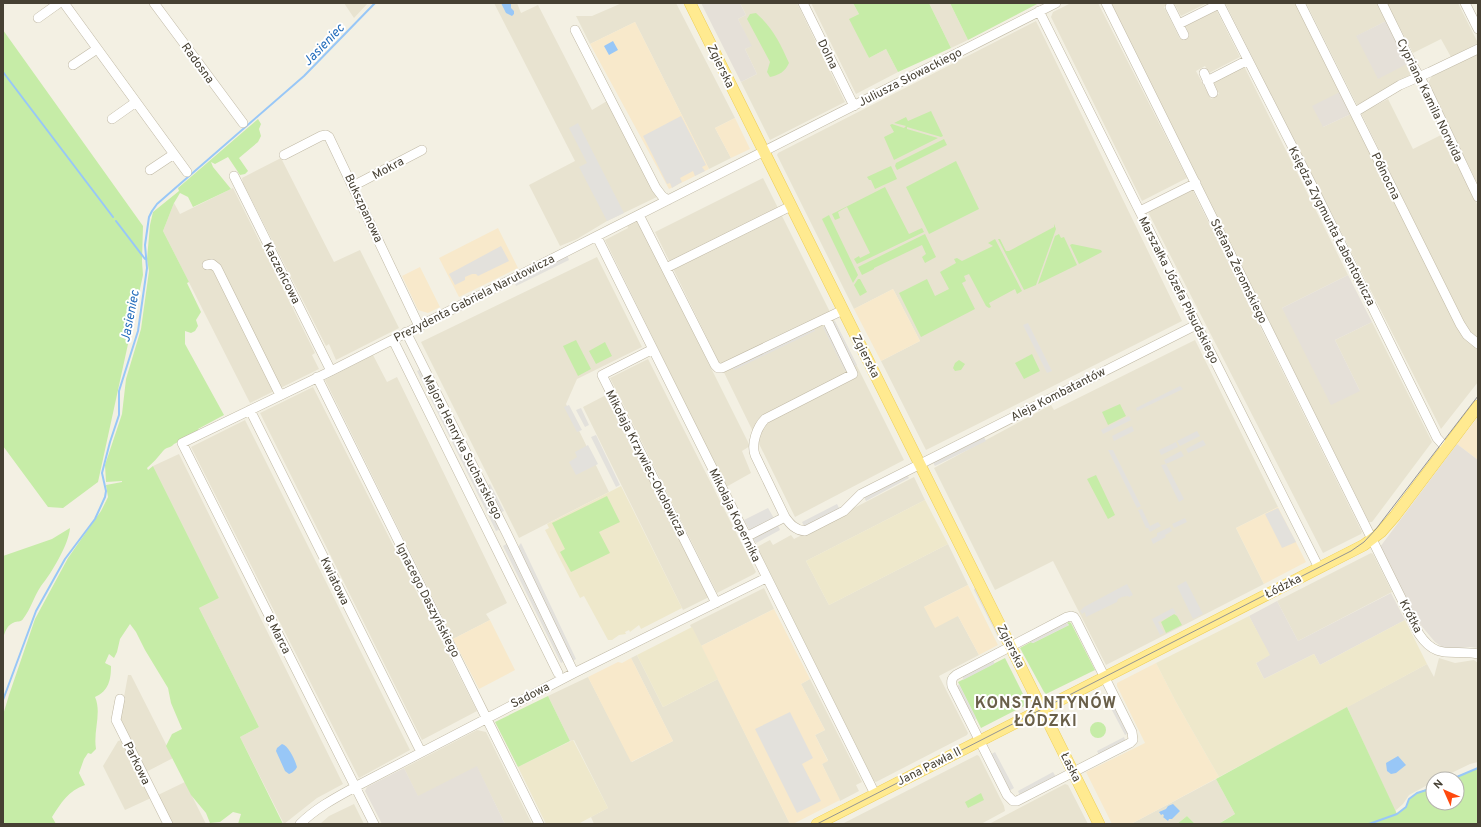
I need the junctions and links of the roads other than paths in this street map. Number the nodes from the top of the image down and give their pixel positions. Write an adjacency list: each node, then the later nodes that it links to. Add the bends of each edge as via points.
1 (59, 3): 14 (street)
2 (64, 3): 19 (street)
3 (154, 3): 29 (street, Radosna)
4 (690, 3): 31 (main road, Zgierska)
5 (803, 3): 26 (street, Dolna)
6 (1056, 3): 13 (street, Juliusza Słowackiego)
7 (1106, 3): 37 (street, Stefana Żeromskiego)
8 (1219, 3): 15 (street); 21 (street, Księdza Zygmunta Łabentowicza)
9 (1300, 3): 27 (street, Północna)
10 (1382, 3): 23 (street, Cypriana Kamila Norwida)
11 (1465, 3): 16 (street)
12 (1170, 7): 15 (street)
13 (1039, 12): 26 (street, Juliusza Słowackiego); 42 (street, Marszałka Józefa Piłsudskiego)
14 (38, 18)
15 (1179, 24): 18 (street)
16 (1478, 29)
17 (575, 30): 40 (street, via 656,188)
18 (1184, 35)
19 (97, 49): 22 (street); 25 (street)
20 (1478, 49): 23 (street)
21 (1248, 60): 24 (street, via 1205,77); 63 (street, Księdza Zygmunta Łabentowicza, via 1437,438)
22 (73, 65)
23 (1419, 77): 27 (street); 39 (street, Cypriana Kamila Norwida)
24 (1213, 93)
25 (136, 102): 28 (street); 32 (street)
26 (854, 106): 31 (street, Juliusza Słowackiego)
27 (1354, 112): 53 (street, Północna, via 1460,324 1467,335)
28 (112, 119)
29 (243, 123)
30 (422, 150): 38 (street, Mokra)
31 (763, 152): 40 (street, Prezydenta Gabriela Narutowicza); 41 (main road, Zgierska)
32 (174, 154): 34 (street); 35 (street)
33 (284, 155): 38 (street, Bukszpanowa, via 326,135)
34 (150, 170)
35 (187, 172)
36 (234, 176): 57 (street, Kaczeńcowa)
37 (1196, 183): 42 (street); 68 (street, Stefana Żeromskiego)
38 (354, 186): 50 (street, Bukszpanowa)
39 (1478, 197)
40 (668, 200): 43 (street, Prezydenta Gabriela Narutowicza)
41 (791, 206): 46 (street); 47 (main road, Zgierska)
42 (1140, 212): 49 (street, Marszałka Józefa Piłsudskiego)
43 (639, 215): 44 (street, Prezydenta Gabriela Narutowicza); 46 (street)
44 (597, 236): 50 (street, Prezydenta Gabriela Narutowicza); 54 (street, Mikołaja Kopernika)
45 (207, 265): 59 (street, via 212,264 217,268)
46 (666, 268): 48 (street, via 718,368)
47 (843, 310): 48 (street); 64 (main road, Zgierska)
48 (826, 318): 65 (street, via 854,374 764,419 753,447)
49 (1196, 325): 64 (street, Aleja Kombatantów); 70 (street, Marszałka Józefa Piłsudskiego)
50 (419, 326): 51 (street, Prezydenta Gabriela Narutowicza)
51 (406, 332): 55 (street, Majora Henryka Sucharskiego); 57 (street, Prezydenta Gabriela Narutowicza)
52 (395, 344): 56 (street, Majora Henryka Sucharskiego)
53 (1478, 344)
54 (653, 349): 67 (street, Mikołaja Kopernika); 72 (street, Mikołaja Krzywiec-Okołowicza, via 602,374)
55 (419, 359): 56 (street, Majora Henryka Sucharskiego); 66 (street, Majora Henryka Sucharskiego)
56 (406, 366): 69 (street, Majora Henryka Sucharskiego)
57 (331, 370): 58 (street, Prezydenta Gabriela Narutowicza)
58 (317, 377): 59 (street, Prezydenta Gabriela Narutowicza); 80 (street, Ignacego Daszyńskiego)
59 (280, 395): 61 (street, Prezydenta Gabriela Narutowicza)
60 (1478, 406): 63 (main road, Łódzka)
61 (250, 410): 62 (street, Prezydenta Gabriela Narutowicza); 82 (street, Kwiatowa)
62 (182, 443): 84 (street, 8 Marca)
63 (1446, 448): 68 (main road, Łódzka, via 1395,516)
64 (920, 464): 65 (street, Aleja Kombatantów, via 861,494 844,511 805,531 792,526); 73 (main road, Zgierska)
65 (785, 517): 67 (street)
66 (507, 534): 69 (street, Majora Henryka Sucharskiego); 76 (street, Majora Henryka Sucharskiego)
67 (746, 537): 71 (street, Mikołaja Kopernika)
68 (1372, 539): 70 (main road, Łódzka); 74 (street, Krótka, via 1419,634 1426,642 1444,653)
69 (493, 541): 75 (street, Majora Henryka Sucharskiego)
70 (1318, 568): 77 (main road, Łódzka)
71 (766, 578): 72 (street, Sadowa); 85 (street, Mikołaja Kopernika)
72 (716, 603): 76 (street, Sadowa)
73 (1011, 646): 77 (street, via 1067,617 1074,618); 79 (main road, Zgierska); 81 (street, via 952,678 952,686)
74 (1478, 654)
75 (558, 673)
76 (574, 673): 80 (street, Sadowa)
77 (1104, 677): 79 (main road, Łódzka); 83 (street, via 1132,732 1133,740)
78 (120, 699): 86 (street, Parkowa, via 116,720)
79 (1042, 709): 81 (main road, Jana Pawła II); 83 (main road, Łaska)
80 (487, 717): 82 (street, Sadowa); 89 (street, Ignacego Daszyńskiego)
81 (979, 740): 83 (street, via 1007,795 1013,801); 85 (main road, Jana Pawła II)
82 (421, 752): 84 (street, Sadowa)
83 (1073, 772): 91 (main road, Łaska)
84 (355, 787): 87 (street, Sadowa, via 326,803); 88 (street, 8 Marca)
85 (875, 794): 90 (main road, Jana Pawła II)
86 (168, 824)
87 (300, 824)
88 (374, 824)
89 (539, 824)
90 (817, 824)
91 (1099, 824)

